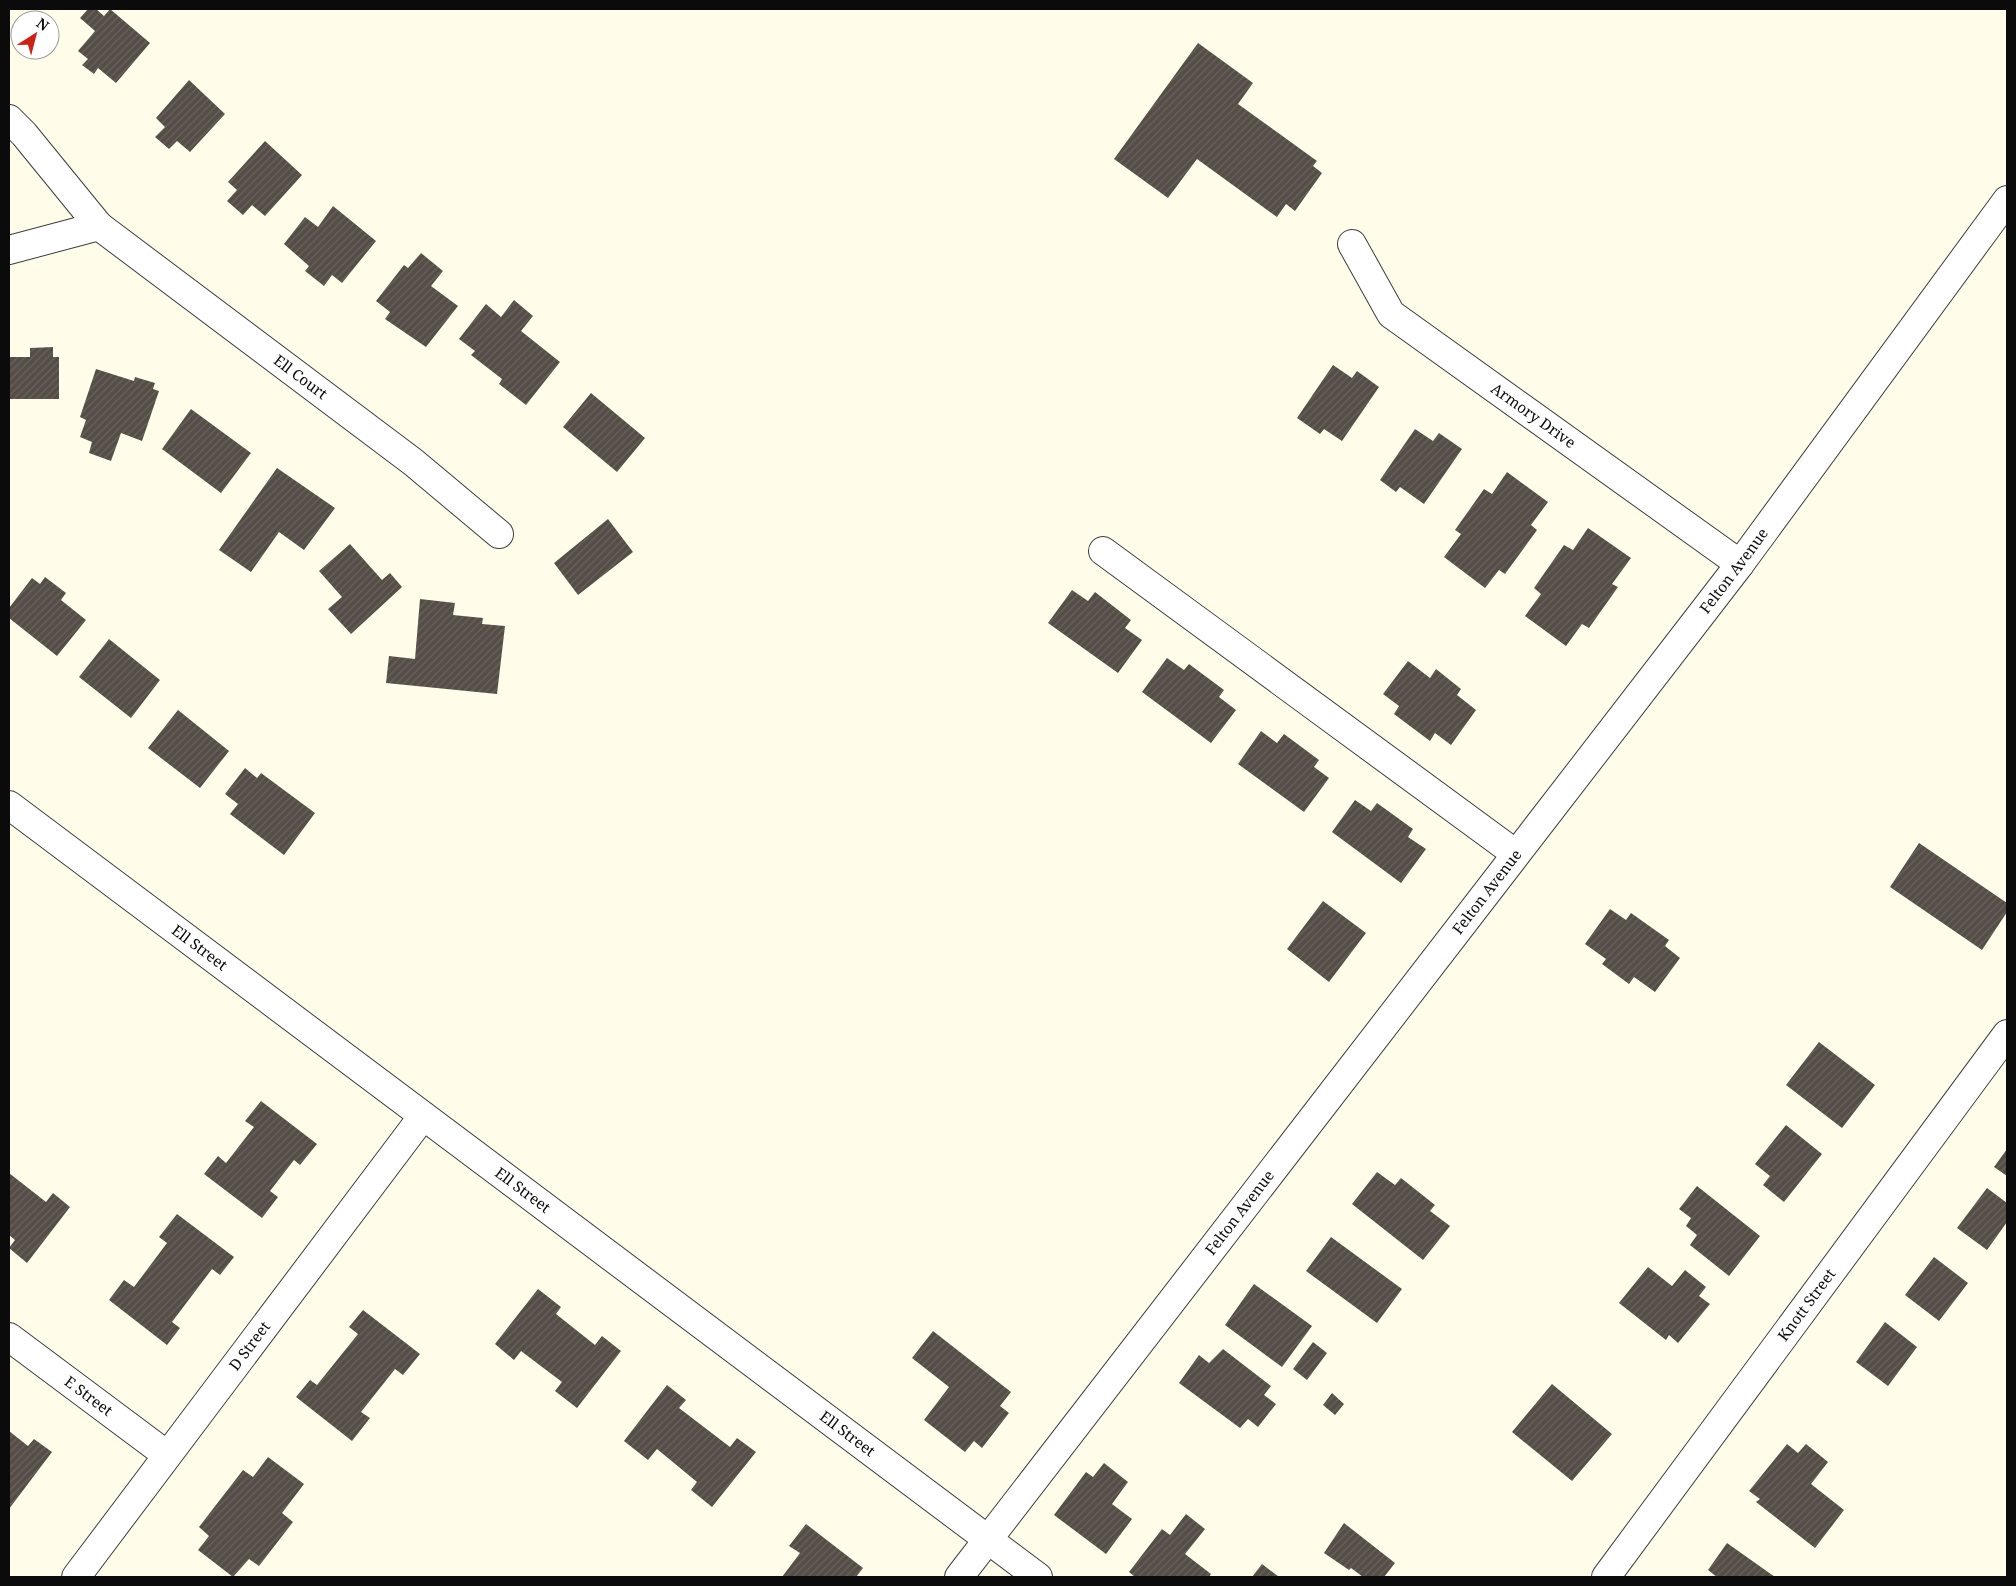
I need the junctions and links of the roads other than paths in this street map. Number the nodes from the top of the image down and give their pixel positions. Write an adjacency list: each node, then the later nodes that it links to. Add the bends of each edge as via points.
1 (9, 119): 3 (street, Ell Court)
2 (2007, 200): 8 (street, Felton Avenue)
3 (99, 226): 5 (street); 6 (street, Ell Court, via 413,462)
4 (1352, 244): 8 (street, Armory Drive, via 1390,314)
5 (9, 250)
6 (499, 534)
7 (1103, 552): 10 (street)
8 (1740, 564): 10 (street, Felton Avenue)
9 (9, 805): 12 (street, Ell Street)
10 (1516, 854): 15 (street, Felton Avenue)
11 (2007, 1034): 19 (street, Knott Street)
12 (424, 1116): 14 (street, D Street); 15 (street, Ell Street)
13 (9, 1337): 14 (street, E Street)
14 (167, 1455): 16 (street, D Street)
15 (988, 1541): 17 (street, Felton Avenue); 18 (street, Ell Street)
16 (76, 1577)
17 (959, 1577)
18 (1038, 1577)
19 (1606, 1577)

